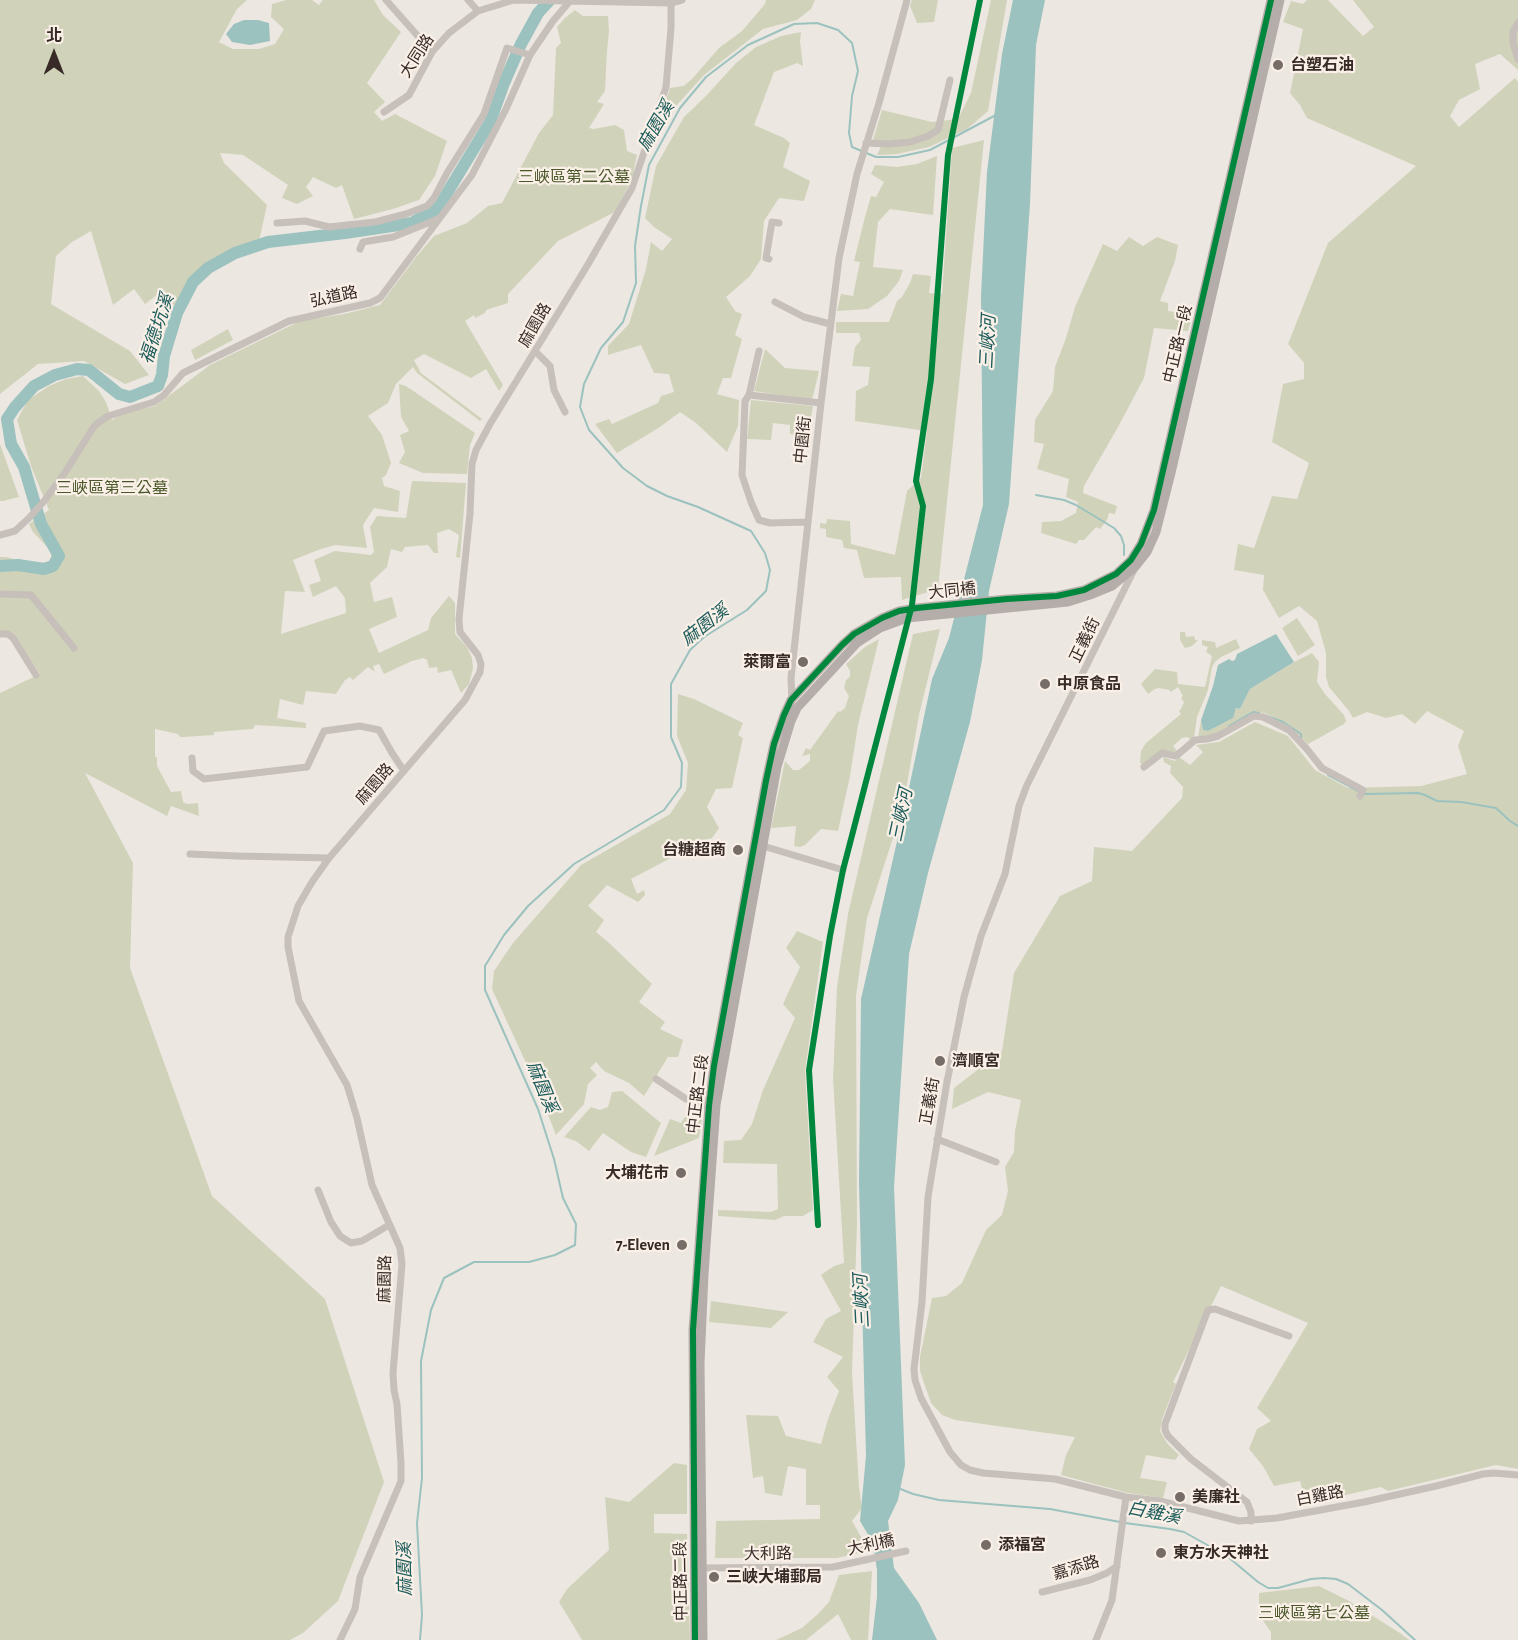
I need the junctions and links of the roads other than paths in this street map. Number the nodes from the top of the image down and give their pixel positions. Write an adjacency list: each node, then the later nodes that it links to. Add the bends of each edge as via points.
1 (386, 0): 15 (street)
2 (468, 0): 13 (street)
3 (514, 0): 8 (street, 大同路); 13 (street, 大同路)
4 (682, 0): 12 (street)
5 (907, 0): 20 (street)
6 (1271, 0): 35 (main road, 中正路一段, via 1154,510)
7 (1280, 0): 35 (main road, 中正路一段, via 1156,532 1147,552)
8 (543, 1): 9 (street, 大同路)
9 (557, 1): 10 (street)
10 (570, 1): 11 (street); 16 (street, 弘道路)
11 (643, 2): 12 (street)
12 (671, 3): 29 (street, 麻園路, via 666,87 632,188)
13 (478, 11): 15 (street, 大同路, via 448,33)
14 (1518, 23): 17 (street, via 1513,32)
15 (432, 52): 19 (street, 大同路, via 408,95)
16 (527, 54): 21 (street, 弘道路, via 506,109 472,175); 22 (street, via 507,48 484,114 427,206 375,222 329,226 305,221)
17 (1518, 59)
18 (950, 80): 20 (street, via 938,130 910,142)
19 (384, 112)
20 (866, 143): 27 (street, 中園街, via 838,258)
21 (440, 218): 24 (street, via 393,237 363,242); 34 (street, 弘道路, via 380,298 289,321 183,373 154,402 114,413 95,425 30,518 15,531)
22 (277, 223)
23 (779, 223): 25 (street, via 772,222 766,258)
24 (360, 249)
25 (769, 259)
26 (775, 302): 27 (street, via 804,317)
27 (831, 324): 31 (street, 中園街)
28 (759, 351): 30 (street)
29 (536, 352): 32 (street, via 550,366 554,390); 47 (street, 麻園路, via 481,440 472,464 459,619 460,632 478,655 480,672 465,700)
30 (749, 395): 31 (street); 33 (street, via 745,401 742,475 759,520)
31 (821, 403): 33 (street, 中園街)
32 (565, 412)
33 (808, 522): 44 (street, 中園街, via 791,678)
34 (0, 535)
35 (1133, 564): 37 (main road, 中正路一段, via 1084,590); 38 (main road, 中正路一段, via 1112,586 1090,595 1068,602); 55 (street, 正義街, via 1019,806 1005,874 981,936 962,1006)
36 (0, 594): 42 (street, via 31,595)
37 (1007, 599): 39 (main road, 大同橋)
38 (1003, 609): 40 (main road, 大同橋)
39 (899, 611): 44 (main road, 中正路二段, via 854,634)
40 (907, 618): 44 (main road, 中正路二段, via 880,628 857,643)
41 (0, 634): 43 (street, via 13,638)
42 (74, 648)
43 (36, 675)
44 (794, 704): 49 (main road, 中正路二段, via 777,767); 54 (main road, 中正路二段, via 784,714 766,781)
45 (192, 758): 47 (street, via 193,771 204,779 307,767 324,731 360,726 379,730)
46 (1144, 767): 48 (street, via 1162,753 1176,756 1195,740 1218,736 1254,716 1263,717 1288,730 1322,768 1363,790)
47 (404, 771): 51 (street, 麻園路)
48 (1361, 794)
49 (763, 846): 52 (street); 66 (main road, 中正路二段, via 716,1106 701,1331)
50 (190, 854): 51 (street)
51 (329, 858): 58 (street, 麻園路, via 298,906 288,947 299,1001 347,1085 372,1185)
52 (843, 870)
53 (656, 1079): 54 (street, via 686,1099)
54 (709, 1106): 66 (main road, 中正路二段, via 693,1330)
55 (937, 1139): 56 (street); 61 (street, 正義街, via 928,1197 914,1369 929,1415 950,1452 961,1466 970,1470 1055,1479)
56 (996, 1162)
57 (318, 1190): 58 (street, via 340,1236 351,1243)
58 (389, 1225): 68 (street, 麻園路, via 400,1248 402,1264 393,1373 401,1481 360,1577 356,1610)
59 (1289, 1336): 62 (street, via 1215,1309 1208,1310 1165,1424 1168,1436 1191,1459 1247,1502)
60 (1518, 1475): 62 (street, 白雞路, via 1483,1474 1364,1502)
61 (1126, 1497): 62 (street, 白雞路); 65 (street)
62 (1251, 1521)
63 (906, 1551): 64 (street, 大利橋)
64 (841, 1564): 66 (street, 大利路)
65 (1117, 1566): 67 (street, 嘉添路, via 1090,1580); 71 (street, via 1112,1600)
66 (699, 1568): 69 (main road, 中正路二段); 70 (main road, 中正路二段)
67 (1042, 1592)
68 (340, 1640)
69 (695, 1640)
70 (703, 1640)
71 (1096, 1640)

